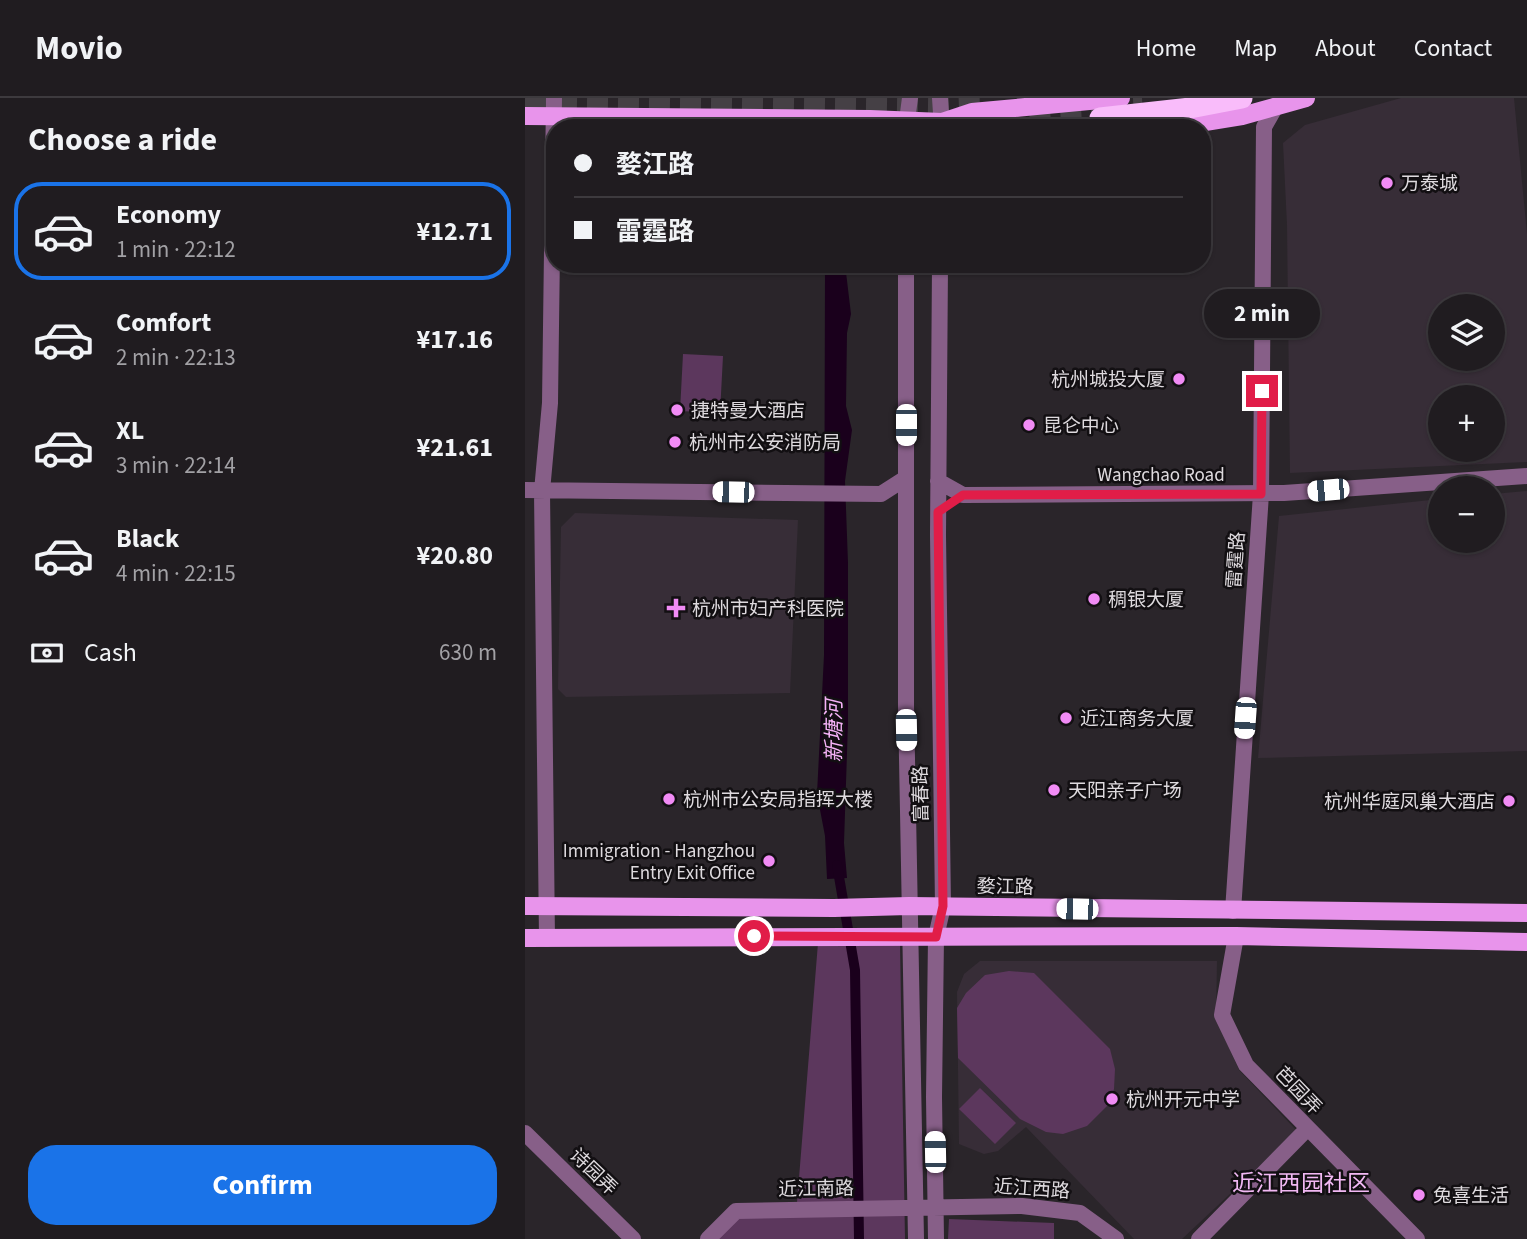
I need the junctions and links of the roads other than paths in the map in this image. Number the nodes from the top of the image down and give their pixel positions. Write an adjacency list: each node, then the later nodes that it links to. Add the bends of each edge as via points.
1 (554, 98): 9 (street)
2 (909, 98): 12 (street)
3 (940, 98): 13 (street)
4 (1121, 98): 14 (main road, via 972,112)
5 (1306, 98): 6 (main road)
6 (1276, 106): 7 (main road); 16 (street, 雷霆路)
7 (1242, 107): 10 (highway); 15 (main road); 16 (street)
8 (525, 116): 9 (main road)
9 (553, 118): 11 (main road)
10 (1100, 118)
11 (876, 119)
12 (907, 119)
13 (945, 119)
14 (960, 119)
15 (1200, 119)
16 (1264, 127): 26 (street, 雷霆路)
17 (551, 273): 24 (street, via 550,403)
18 (906, 273): 21 (street, 富春路)
19 (940, 273): 22 (street, 富春路)
20 (1527, 476): 26 (street, Wangchao Road)
21 (906, 478): 25 (street); 28 (street, 富春路)
22 (939, 481): 27 (street); 29 (street, 富春路)
23 (525, 490): 24 (street)
24 (542, 491): 25 (street); 30 (street)
25 (875, 494): 28 (street)
26 (1261, 494): 27 (street, Wangchao Road); 34 (street, 雷霆路)
27 (963, 495): 29 (street)
28 (906, 512): 32 (street, 富春路)
29 (938, 512): 33 (street, 富春路)
30 (547, 905): 31 (main road, 婺江路); 32 (main road, 婺江路); 40 (street)
31 (525, 906)
32 (909, 906): 33 (main road, 婺江路); 37 (street, 富春路)
33 (943, 906): 34 (main road, 婺江路); 38 (street, 富春路)
34 (1233, 911): 35 (main road, 婺江路)
35 (1527, 913)
36 (1236, 936): 38 (main road); 41 (main road); 42 (street, 芭园弄, via 1222,1015 1246,1065)
37 (911, 937): 38 (main road); 40 (main road); 44 (street, 富春路)
38 (936, 937): 45 (street, 富春路)
39 (525, 938): 40 (main road)
40 (547, 939)
41 (1527, 942)
42 (1307, 1129): 51 (street); 52 (street, 芭园弄)
43 (525, 1133): 46 (street, 诗园弄)
44 (916, 1208): 45 (street, 近江南路); 47 (street, 近江南路, via 736,1211); 48 (street, 富春路)
45 (936, 1208): 49 (street, 富春路); 50 (street, 近江西路, via 1022,1206 1080,1213)
46 (633, 1239)
47 (708, 1239)
48 (916, 1239)
49 (936, 1239)
50 (1116, 1239)
51 (1199, 1239)
52 (1417, 1239)

